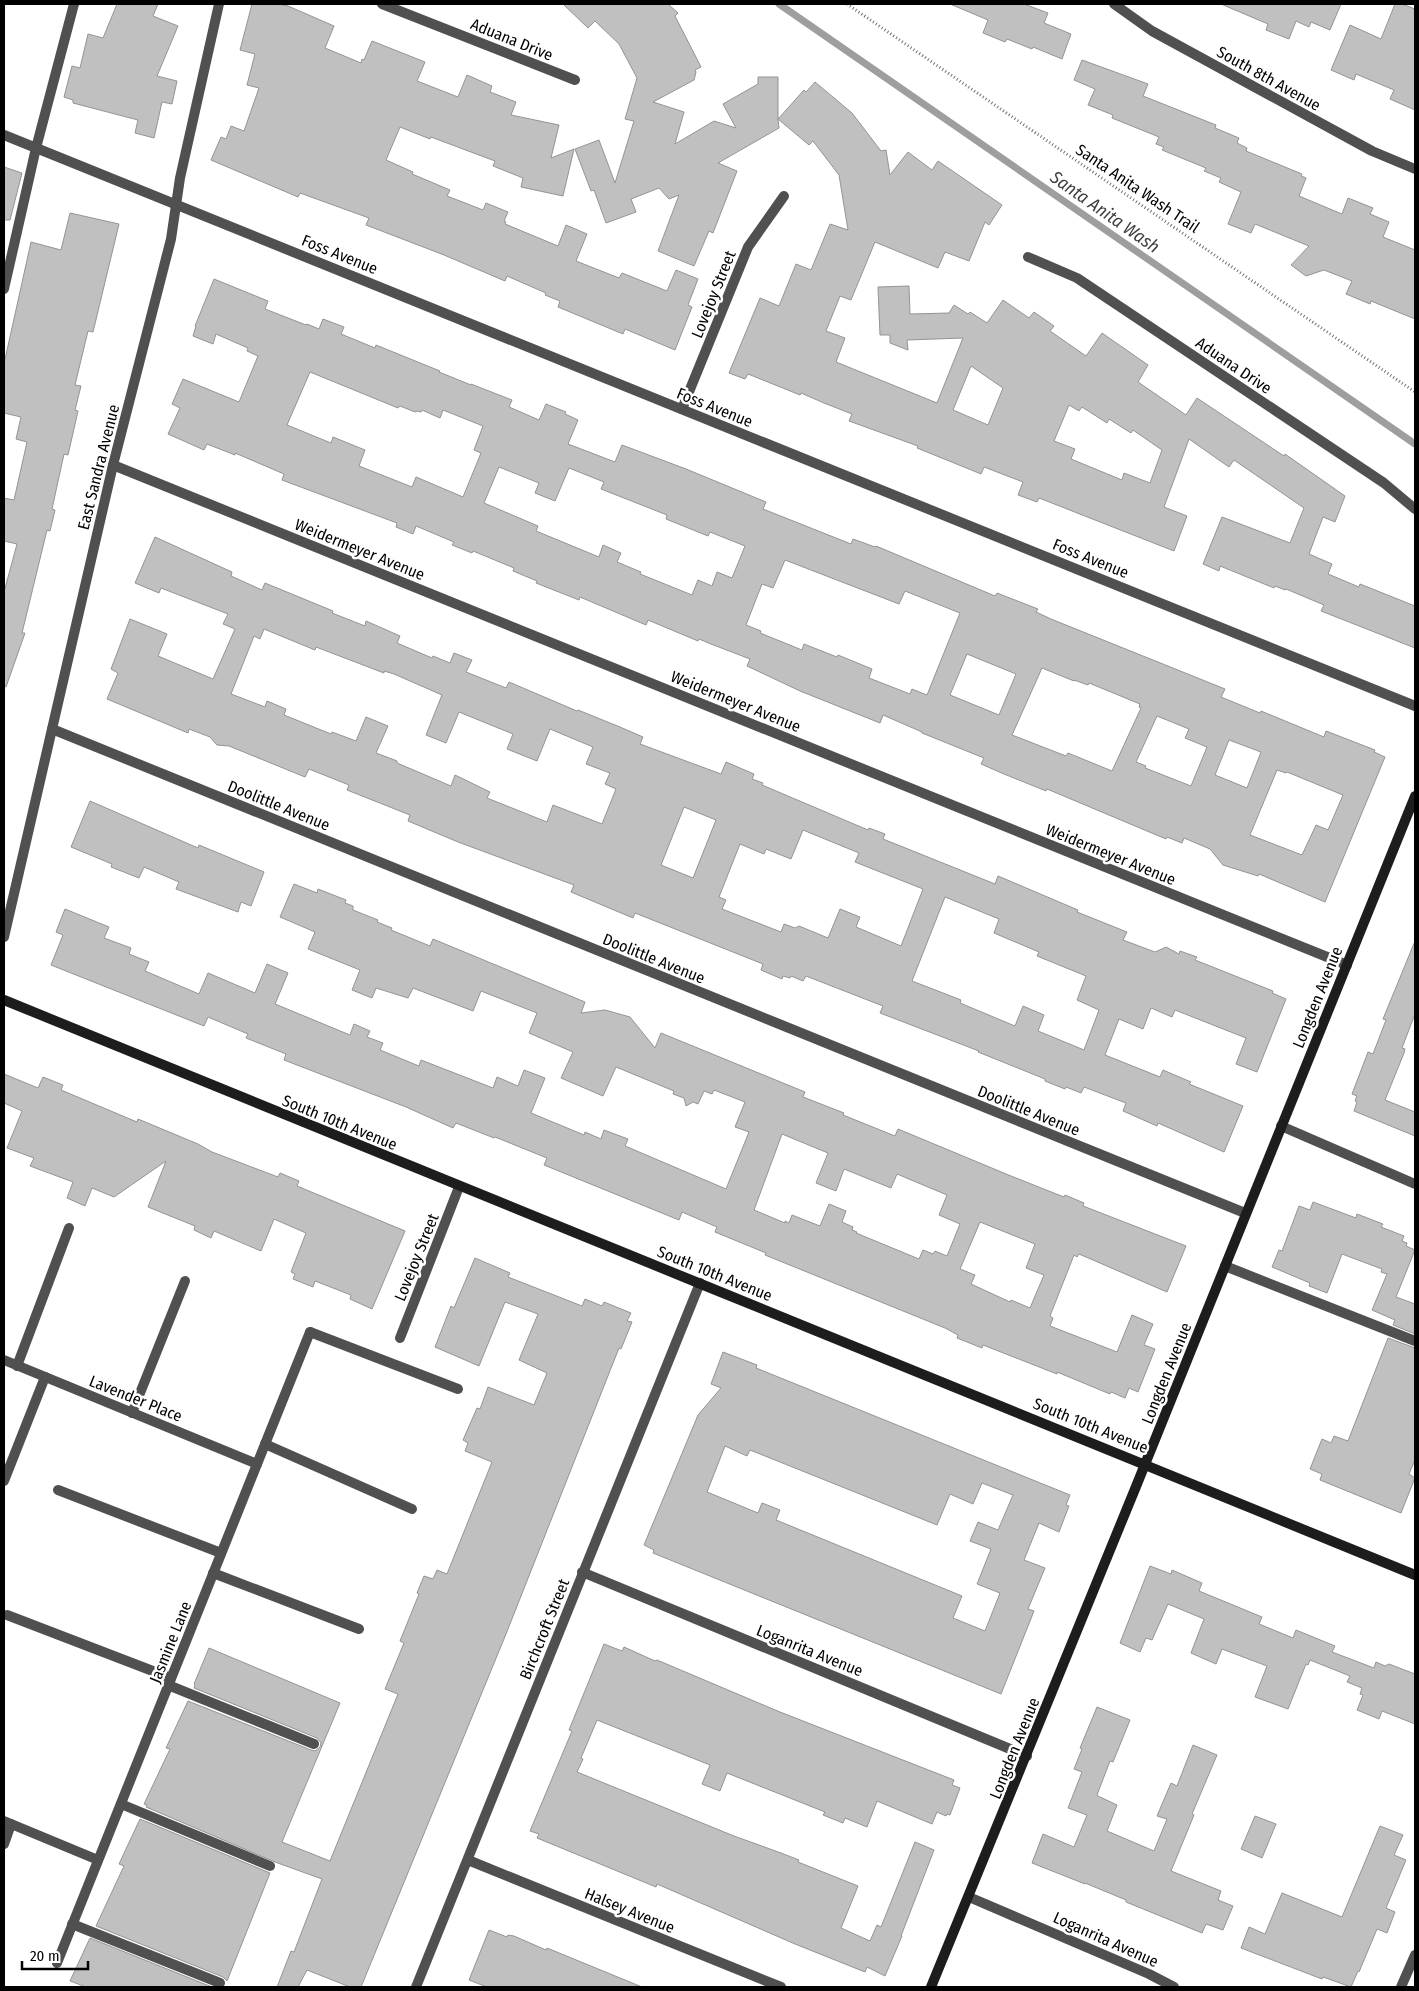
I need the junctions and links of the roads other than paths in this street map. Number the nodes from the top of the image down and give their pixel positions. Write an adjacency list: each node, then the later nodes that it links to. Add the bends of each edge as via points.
1 (74, 4): 7 (street)
2 (219, 4): 10 (street, East Sandra Avenue)
3 (382, 4): 5 (street, Aduana Drive)
4 (1114, 4): 8 (street, South 8th Avenue, via 1152,31 1372,151)
5 (575, 80)
6 (4, 135): 7 (street, Foss Avenue)
7 (36, 148): 10 (street, Foss Avenue); 12 (street)
8 (1415, 169)
9 (784, 196): 13 (street, Lovejoy Street, via 748,247)
10 (175, 204): 13 (street, Foss Avenue); 14 (street, East Sandra Avenue, via 171,239)
11 (1028, 257): 15 (street, Aduana Drive, via 1077,278 1384,483)
12 (4, 289)
13 (682, 409): 16 (street, Foss Avenue)
14 (113, 465): 17 (street, East Sandra Avenue); 20 (street, Weidermeyer Avenue)
15 (1415, 509)
16 (1415, 706)
17 (52, 729): 19 (street, East Sandra Avenue); 25 (street, Doolittle Avenue)
18 (1415, 796): 20 (street, Longden Avenue)
19 (4, 937)
20 (1347, 966): 22 (street, Longden Avenue)
21 (4, 1000): 24 (street, South 10th Avenue)
22 (1281, 1126): 23 (street); 25 (street, Longden Avenue)
23 (1415, 1184)
24 (459, 1187): 29 (street, South 10th Avenue); 30 (street, Lovejoy Street)
25 (1245, 1213): 27 (street, Longden Avenue)
26 (69, 1228): 33 (street)
27 (1225, 1266): 31 (street); 39 (street, Longden Avenue)
28 (185, 1281): 36 (street)
29 (700, 1283): 39 (street, South 10th Avenue); 44 (street, Birchcroft Street)
30 (400, 1338)
31 (1415, 1341)
32 (4, 1360): 33 (street, Lavender Place)
33 (16, 1366): 34 (street, Lavender Place)
34 (45, 1377): 36 (street, Lavender Place); 40 (street)
35 (458, 1389): 37 (street, Jasmine Lane, via 310,1332)
36 (132, 1413): 38 (street, Lavender Place)
37 (265, 1444): 38 (street, Jasmine Lane); 42 (street)
38 (257, 1464): 43 (street, Jasmine Lane)
39 (1146, 1464): 46 (street, South 10th Avenue); 51 (street, Longden Avenue)
40 (4, 1481)
41 (58, 1490): 43 (street)
42 (412, 1510)
43 (221, 1553): 45 (street, Jasmine Lane)
44 (582, 1572): 51 (street, Loganrita Avenue); 56 (street, Birchcroft Street)
45 (214, 1573): 48 (street); 49 (street, Jasmine Lane)
46 (1415, 1575)
47 (7, 1615): 49 (street)
48 (359, 1629)
49 (170, 1682): 50 (street); 52 (street, Jasmine Lane)
50 (314, 1744)
51 (1027, 1756): 58 (street, Longden Avenue)
52 (121, 1804): 55 (street, Jasmine Lane); 57 (street)
53 (7, 1823): 54 (street); 55 (street)
54 (4, 1844)
55 (98, 1860): 59 (street, Jasmine Lane)
56 (468, 1860): 63 (street, Birchcroft Street); 64 (street, Halsey Avenue)
57 (270, 1866)
58 (969, 1897): 65 (street, Longden Avenue); 66 (street, Loganrita Avenue)
59 (72, 1924): 61 (street, Jasmine Lane); 62 (street)
60 (1415, 1955): 67 (street)
61 (57, 1963)
62 (220, 1983)
63 (416, 1987)
64 (781, 1987)
65 (931, 1987)
66 (1174, 1987)
67 (1402, 1987)

